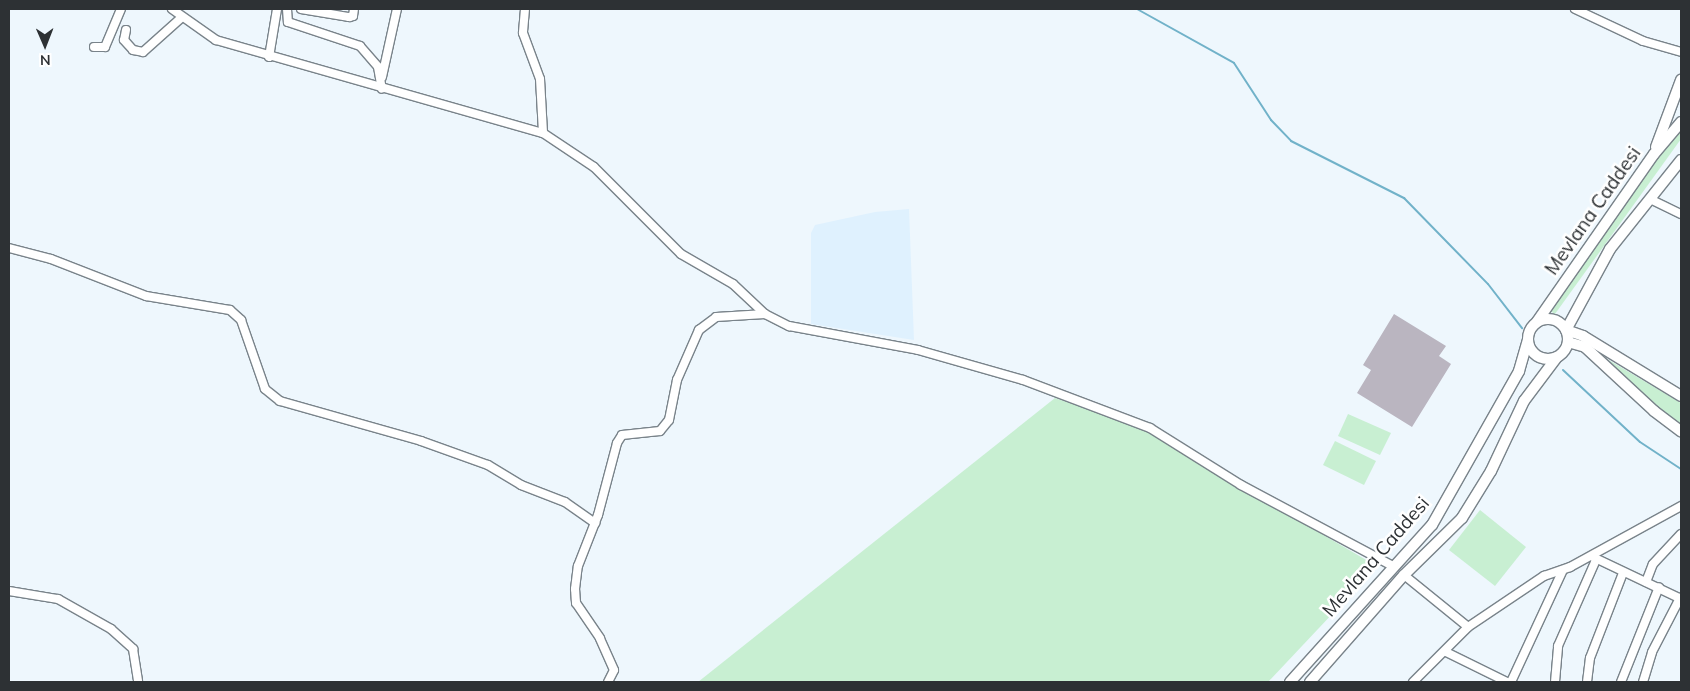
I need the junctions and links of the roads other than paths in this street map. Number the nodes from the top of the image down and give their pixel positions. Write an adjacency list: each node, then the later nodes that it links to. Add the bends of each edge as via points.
1 (121, 9): 13 (street, via 105,47)
2 (172, 9): 11 (street)
3 (277, 9): 15 (street)
4 (287, 9): 16 (street, via 288,22 360,46 378,68)
5 (301, 9): 6 (street, via 349,17 353,16)
6 (354, 9)
7 (397, 9): 16 (street)
8 (525, 9): 20 (street, via 523,33 540,78)
9 (1574, 9): 10 (street)
10 (1588, 12): 14 (street, via 1642,41)
11 (181, 18): 12 (street, via 143,52 134,50 124,40); 15 (street, via 216,40)
12 (126, 30)
13 (94, 47)
14 (1681, 52)
15 (269, 57): 18 (street)
16 (382, 79): 18 (street)
17 (1681, 80): 21 (main road)
18 (382, 89): 20 (street)
19 (1681, 122): 21 (main road, Mevlana Caddesi)
20 (544, 133): 26 (street, via 594,167 681,254 733,284)
21 (1654, 154): 27 (main road, Mevlana Caddesi)
22 (1681, 160): 23 (main road, Mevlana Caddesi)
23 (1652, 200): 24 (street); 28 (main road, Mevlana Caddesi, via 1610,248)
24 (1681, 214)
25 (9, 248): 35 (street, via 51,259 146,296 230,310 241,320 265,388 280,401 421,440 488,465 521,485 565,502)
26 (765, 314): 35 (street, via 716,317 699,330 677,380 669,420 660,431 622,435 617,443); 38 (street, via 790,326 924,352 1023,380 1150,428 1241,485)
27 (1536, 323): 28 (main road, via 1549,319); 29 (main road)
28 (1566, 330): 30 (main road); 32 (main road)
29 (1528, 340): 31 (main road, via 1538,356); 38 (main road, Mevlana Caddesi, via 1522,365 1458,485 1432,525)
30 (1568, 342): 31 (main road); 33 (main road, via 1585,347 1654,411)
31 (1557, 357): 41 (main road, via 1524,401 1491,470 1462,518)
32 (1681, 396)
33 (1681, 430)
34 (1681, 506): 37 (street)
35 (595, 523): 49 (street, via 578,566 576,603 600,638 614,670)
36 (1681, 534): 42 (street, via 1653,564)
37 (1594, 558): 39 (street); 40 (street); 55 (street, via 1558,646)
38 (1393, 566): 50 (main road, Mevlana Caddesi)
39 (1563, 570): 46 (street, via 1544,576); 54 (street)
40 (1623, 572): 42 (street); 56 (street, via 1590,658)
41 (1404, 575): 46 (street); 51 (main road)
42 (1646, 582): 43 (street)
43 (1659, 588): 45 (street); 57 (street)
44 (9, 591): 48 (street, via 58,599 111,629 133,649)
45 (1680, 598): 58 (street, via 1652,652)
46 (1468, 627): 47 (street)
47 (1446, 652): 52 (street); 53 (street)
48 (138, 682)
49 (608, 682)
50 (1290, 682)
51 (1310, 682)
52 (1414, 682)
53 (1507, 682)
54 (1511, 682)
55 (1555, 682)
56 (1587, 682)
57 (1621, 682)
58 (1643, 682)

